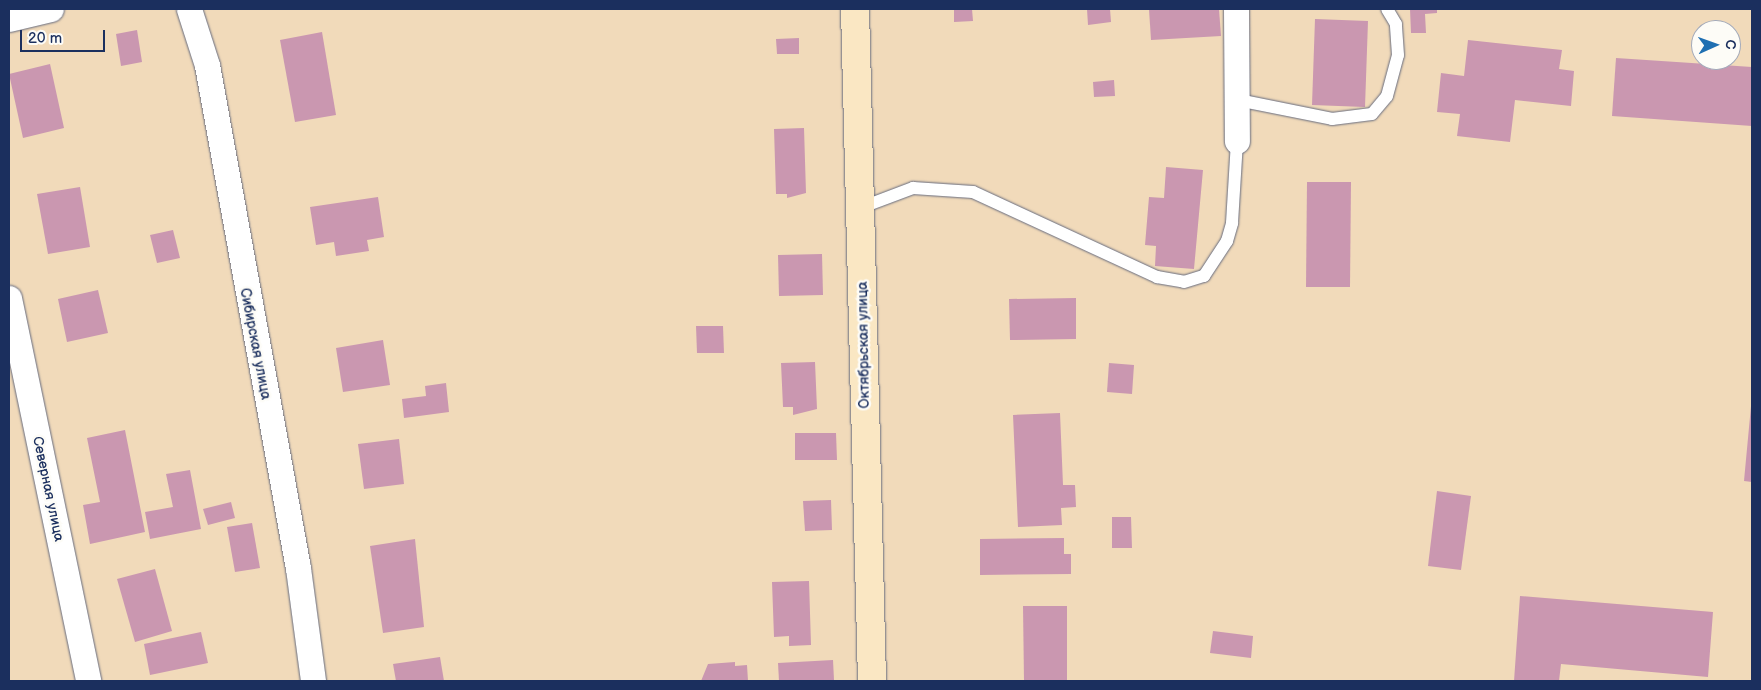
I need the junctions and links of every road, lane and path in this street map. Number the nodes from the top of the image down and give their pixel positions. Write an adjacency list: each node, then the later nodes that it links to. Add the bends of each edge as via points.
1 (51, 9): 6 (street)
2 (189, 9): 12 (street, Сибирская улица, via 207,65 298,568)
3 (855, 9): 9 (street, Октябрьская улица)
4 (1236, 9): 7 (street)
5 (1387, 9): 7 (lane, via 1396,24 1398,55 1387,96 1372,114 1332,119)
6 (9, 19)
7 (1238, 100): 8 (street)
8 (1237, 141): 9 (lane, via 1232,223 1227,241 1204,276 1184,282 1157,277 973,192 913,188)
9 (860, 208): 13 (street, Октябрьская улица)
10 (9, 298): 11 (street, Северная улица)
11 (88, 681)
12 (313, 681)
13 (872, 681)

